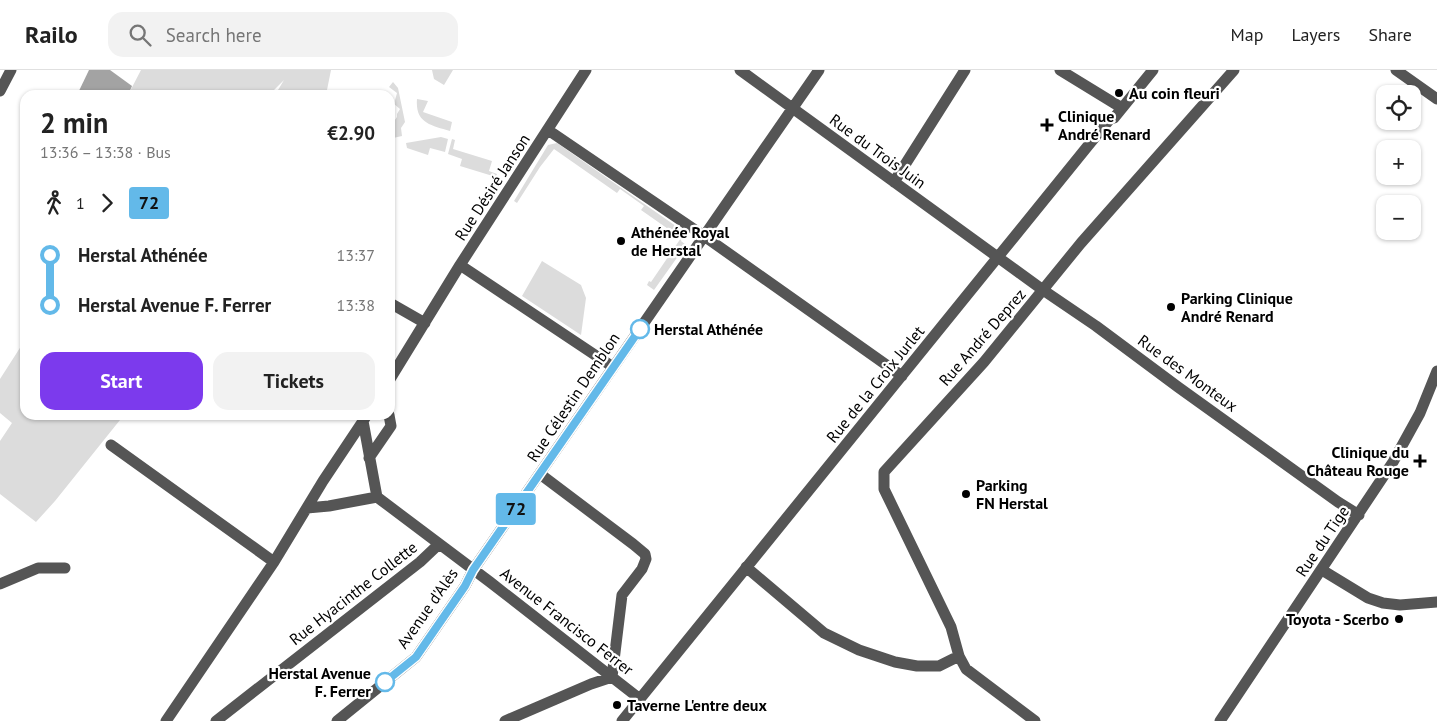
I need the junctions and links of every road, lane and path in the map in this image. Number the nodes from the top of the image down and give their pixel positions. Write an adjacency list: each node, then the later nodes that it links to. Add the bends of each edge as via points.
1 (11, 70): 10 (street)
2 (586, 70): 14 (street, Rue Désiré Janson)
3 (740, 70): 12 (street, Rue du Trois Juin)
4 (819, 70): 12 (street, Rue Célestin Demblon)
5 (964, 70): 15 (street)
6 (1060, 70): 13 (street)
7 (1153, 70): 13 (street, Rue de la Croix Jurlet)
8 (1234, 70): 19 (street, Rue André Deprez)
9 (1396, 70): 11 (street)
10 (0, 91)
11 (1437, 99)
12 (793, 108): 15 (street, Rue du Trois Juin); 16 (street, Rue Célestin Demblon)
13 (1122, 108): 17 (street, Rue de la Croix Jurlet)
14 (548, 130): 16 (street); 18 (street, Rue Désiré Janson)
15 (894, 182): 17 (street, Rue du Trois Juin)
16 (704, 236): 22 (street, Rue Célestin Demblon); 25 (street)
17 (998, 257): 19 (street, Rue des Monteux); 25 (street, Rue de la Croix Jurlet)
18 (460, 265): 21 (street, Rue Désiré Janson); 22 (street)
19 (1043, 290): 34 (street, Rue des Monteux); 43 (street, Rue André Deprez, via 984,362 884,472 884,489 951,627)
20 (395, 305): 21 (street)
21 (425, 323): 23 (street, Rue Désiré Janson)
22 (614, 367): 31 (street, Rue Célestin Demblon)
23 (395, 371)
24 (1437, 371): 34 (street, Rue du Tige, via 1420,414)
25 (902, 376): 38 (street, Rue de la Croix Jurlet)
26 (364, 420): 33 (street)
27 (365, 420): 30 (street)
28 (390, 420): 30 (street, via 391,426)
29 (111, 445): 36 (street)
30 (369, 458): 32 (street)
31 (540, 474): 39 (street, Rue Célestin Demblon); 44 (street, via 645,554 642,569 622,595)
32 (377, 497): 33 (street); 35 (street, Avenue Francisco Ferrer)
33 (307, 508): 36 (street)
34 (1359, 515): 40 (street, Rue du Tige)
35 (439, 544): 39 (street, Avenue Francisco Ferrer); 47 (street, Rue Hyacinthe Collette)
36 (274, 562): 46 (street)
37 (65, 568): 41 (street, via 38,568)
38 (746, 568): 43 (street, via 824,633 859,650 916,666 939,666); 45 (street, Rue de la Croix Jurlet)
39 (473, 570): 44 (street, Avenue Francisco Ferrer); 48 (street, Avenue d'Alès, via 416,657)
40 (1322, 570): 42 (street, via 1368,598 1383,603); 52 (street, Rue du Tige)
41 (0, 584)
42 (1437, 602)
43 (958, 656): 51 (street, via 966,669)
44 (612, 677): 45 (street, Avenue Francisco Ferrer); 49 (street)
45 (640, 699): 50 (street, Rue de la Croix Jurlet)
46 (166, 721)
47 (216, 721)
48 (337, 721)
49 (505, 721)
50 (622, 721)
51 (1035, 721)
52 (1220, 721)

